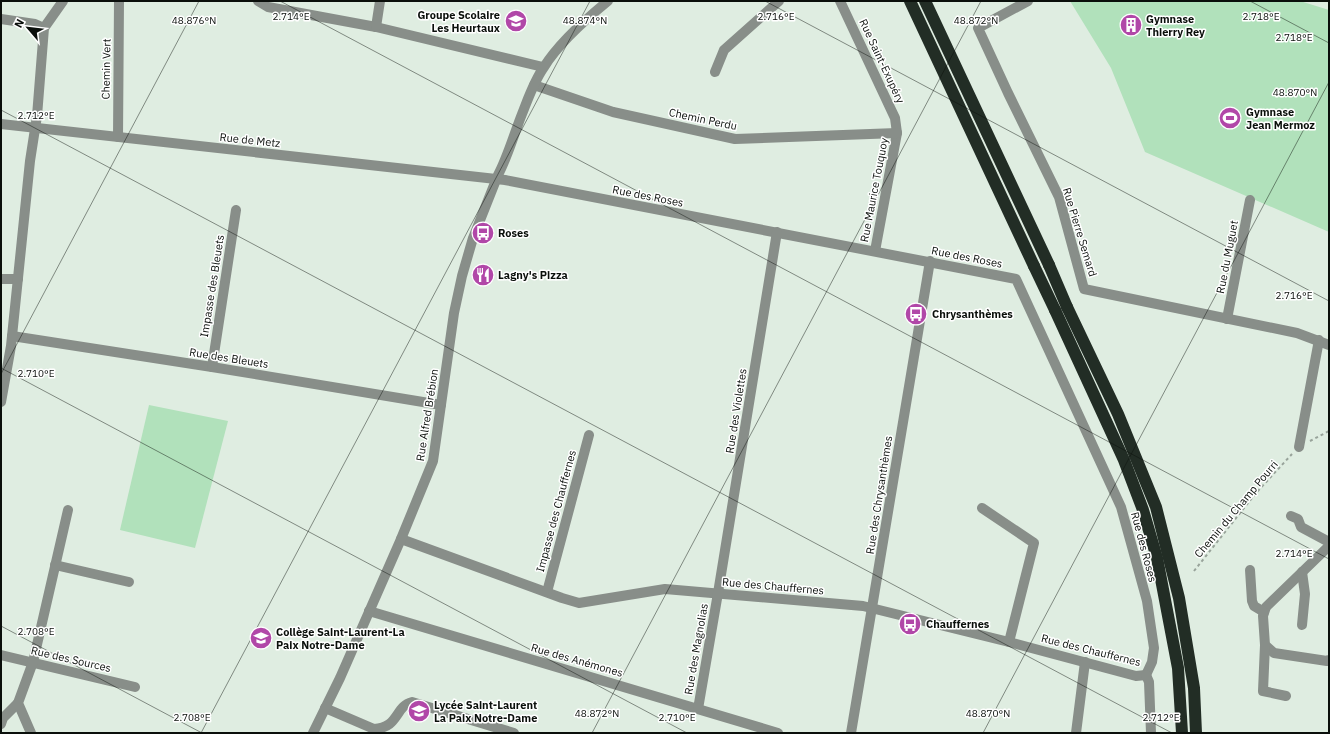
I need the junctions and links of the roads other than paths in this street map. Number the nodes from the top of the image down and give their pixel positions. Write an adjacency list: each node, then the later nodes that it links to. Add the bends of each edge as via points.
1 (63, 1): 13 (street)
2 (119, 1): 20 (street, Chemin Vert)
3 (258, 1): 12 (street, via 275,9)
4 (380, 1): 12 (street)
5 (608, 1): 14 (street, Rue Alfred Brébion, via 568,38)
6 (779, 1): 15 (street, via 724,50)
7 (840, 1): 19 (street, Rue Saint-Exupéry, via 895,118)
8 (910, 1): 74 (highway, bridge, via 1124,460 1143,510 1167,603 1178,668)
9 (925, 1): 75 (highway, bridge, via 1118,414 1156,507 1179,598 1194,688)
10 (1028, 1): 29 (street, Rue Pierre Semard, via 978,28 1059,197 1084,289)
11 (1, 19): 13 (street, via 35,24)
12 (376, 27): 14 (street)
13 (44, 28): 18 (street)
14 (544, 67): 16 (street, Rue Alfred Brébion)
15 (715, 72)
16 (534, 85): 19 (street, Chemin Perdu, via 613,112 735,139); 21 (street, Rue Alfred Brébion)
17 (1, 124): 18 (street, Rue de Metz)
18 (36, 128): 20 (street, Rue de Metz); 28 (street, via 30,161)
19 (897, 133): 25 (street, Rue Maurice Touquoy)
20 (118, 137): 21 (street, Rue de Metz)
21 (496, 179): 24 (street, Rue des Roses); 35 (street, Rue Alfred Brébion, via 473,238 462,276 454,312)
22 (1250, 200): 29 (street, Rue du Muguet)
23 (236, 210): 33 (street, Impasse des Bleuets)
24 (777, 232): 25 (street, Rue des Roses); 49 (street, Rue des Violettes)
25 (875, 251): 26 (street, Rue des Roses)
26 (930, 262): 50 (street, Rue des Chrysanthèmes); 60 (street, Rue des Roses, via 1016,279 1121,507 1146,601 1154,648 1152,662)
27 (1, 279): 28 (street)
28 (18, 279): 30 (street)
29 (1227, 319): 31 (street, Rue Pierre Semard)
30 (12, 336): 33 (street, Rue des Bleuets); 34 (street)
31 (1319, 340): 32 (street, Rue Pierre Semard); 37 (street)
32 (1329, 345)
33 (212, 367): 35 (street, Rue des Bleuets)
34 (1, 402)
35 (441, 405): 41 (street, Rue Alfred Brébion, via 433,461)
36 (589, 435): 48 (street, Impasse des Chauffernes)
37 (1299, 447)
38 (982, 508): 54 (street, via 1034,543)
39 (68, 510): 44 (street)
40 (1291, 516): 42 (street, via 1298,519 1301,527)
41 (401, 539): 48 (street, Rue des Chauffernes); 51 (street, Rue Alfred Brébion)
42 (1329, 542)
43 (1329, 546): 46 (street)
44 (55, 565): 47 (street); 58 (street)
45 (1250, 570): 52 (street, via 1252,601 1254,606)
46 (1302, 572): 52 (street); 53 (street, via 1305,594)
47 (129, 582)
48 (547, 592): 49 (street, Rue des Chauffernes, via 579,603 665,589)
49 (718, 593): 50 (street, Rue des Chauffernes); 65 (street, Rue des Magnolias)
50 (872, 608): 54 (street, Rue des Chauffernes); 71 (street, Rue des Chrysanthèmes)
51 (369, 611): 64 (street, Rue Alfred Brébion); 65 (street, Rue des Anémones)
52 (1264, 612): 55 (street)
53 (1302, 625)
54 (1009, 642): 59 (street, Rue des Chauffernes)
55 (1266, 645): 57 (street, via 1274,653); 62 (street, via 1263,691)
56 (1, 655): 58 (street, Rue des Sources)
57 (1329, 660)
58 (33, 662): 61 (street, Rue des Sources); 63 (street)
59 (1085, 662): 60 (street, Rue des Chauffernes, via 1136,676); 72 (street)
60 (1146, 675): 73 (street, via 1149,682)
61 (135, 687)
62 (1286, 696)
63 (18, 703): 66 (street); 67 (street)
64 (325, 708): 68 (street, Rue Alfred Brébion); 69 (street, via 374,729 390,724 407,704 412,702)
65 (698, 709): 70 (street, Rue des Anémones)
66 (1, 724)
67 (31, 733)
68 (313, 733)
69 (514, 733)
70 (778, 733)
71 (851, 733)
72 (1076, 733)
73 (1151, 733)
74 (1182, 733)
75 (1196, 733)

